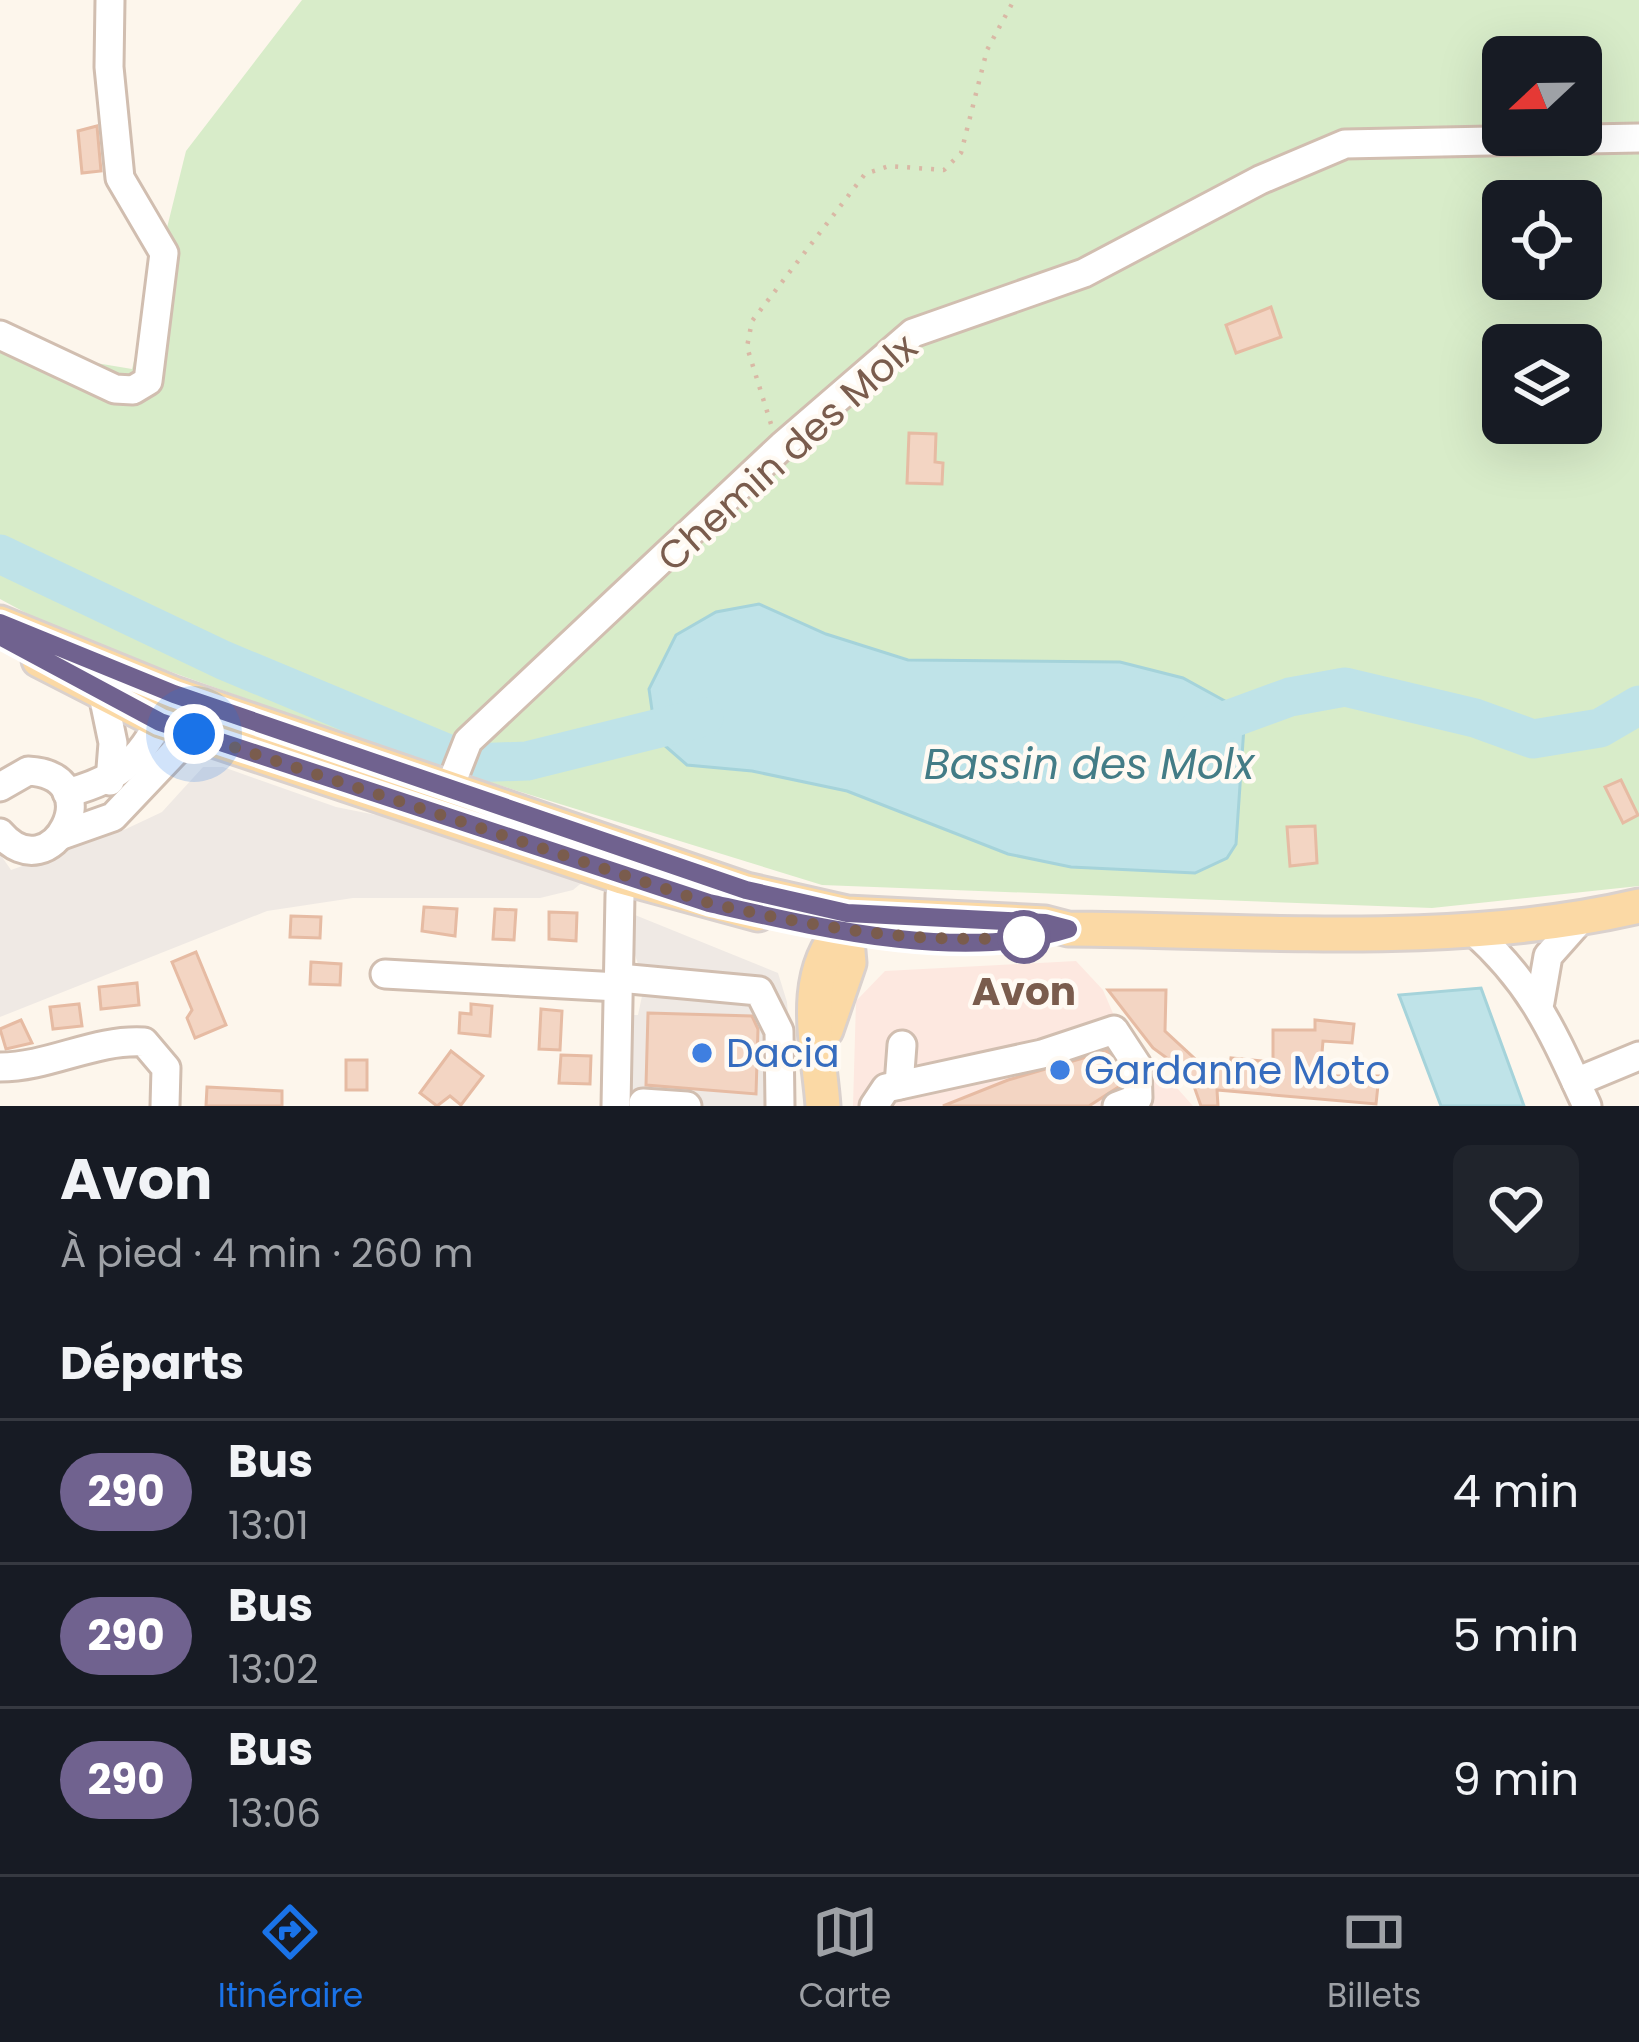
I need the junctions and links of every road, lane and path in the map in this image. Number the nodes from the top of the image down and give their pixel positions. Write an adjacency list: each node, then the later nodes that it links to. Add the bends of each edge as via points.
1 (110, 0): 4 (street, via 120,178 164,253 148,381 115,389)
2 (1014, 0): 5 (path, via 987,50 961,153 944,170 889,166 865,174 752,321 747,347)
3 (1639, 139): 5 (street, Chemin des Molx, via 1346,144 1084,274 913,333)
4 (0, 334)
5 (782, 446): 12 (street, Chemin des Molx)
6 (0, 622): 9 (main road)
7 (0, 636): 8 (main road)
8 (103, 694): 9 (main road); 13 (street, via 113,743)
9 (167, 708): 10 (main road); 13 (street, via 134,762)
10 (204, 721): 12 (main road); 15 (street, via 113,818)
11 (6, 776): 14 (street, via 51,776)
12 (452, 780): 17 (main road)
13 (110, 781): 14 (street)
14 (67, 793): 15 (street, via 71,814)
15 (62, 835): 16 (street, via 53,844)
16 (9, 848)
17 (626, 865): 20 (main road, via 709,903); 23 (street)
18 (1639, 906): 19 (main road)
19 (1580, 920): 21 (main road); 24 (street, via 1548,956)
20 (845, 921): 21 (main road, via 940,941 1068,929); 34 (main road, via 821,964 812,1014)
21 (1472, 930): 24 (street)
22 (385, 974): 23 (street)
23 (618, 982): 30 (street); 33 (street, via 759,991 779,1031)
24 (1540, 1002): 29 (street)
25 (902, 1045): 28 (street)
26 (1639, 1055): 29 (street)
27 (0, 1067): 31 (street, via 144,1042 166,1068)
28 (899, 1085): 35 (street, via 886,1088); 36 (street, via 1114,1030 1137,1065 1138,1099)
29 (1581, 1094)
30 (630, 1105): 32 (street)
31 (165, 1106)
32 (687, 1106)
33 (780, 1106)
34 (823, 1106)
35 (874, 1106)
36 (1118, 1106)

